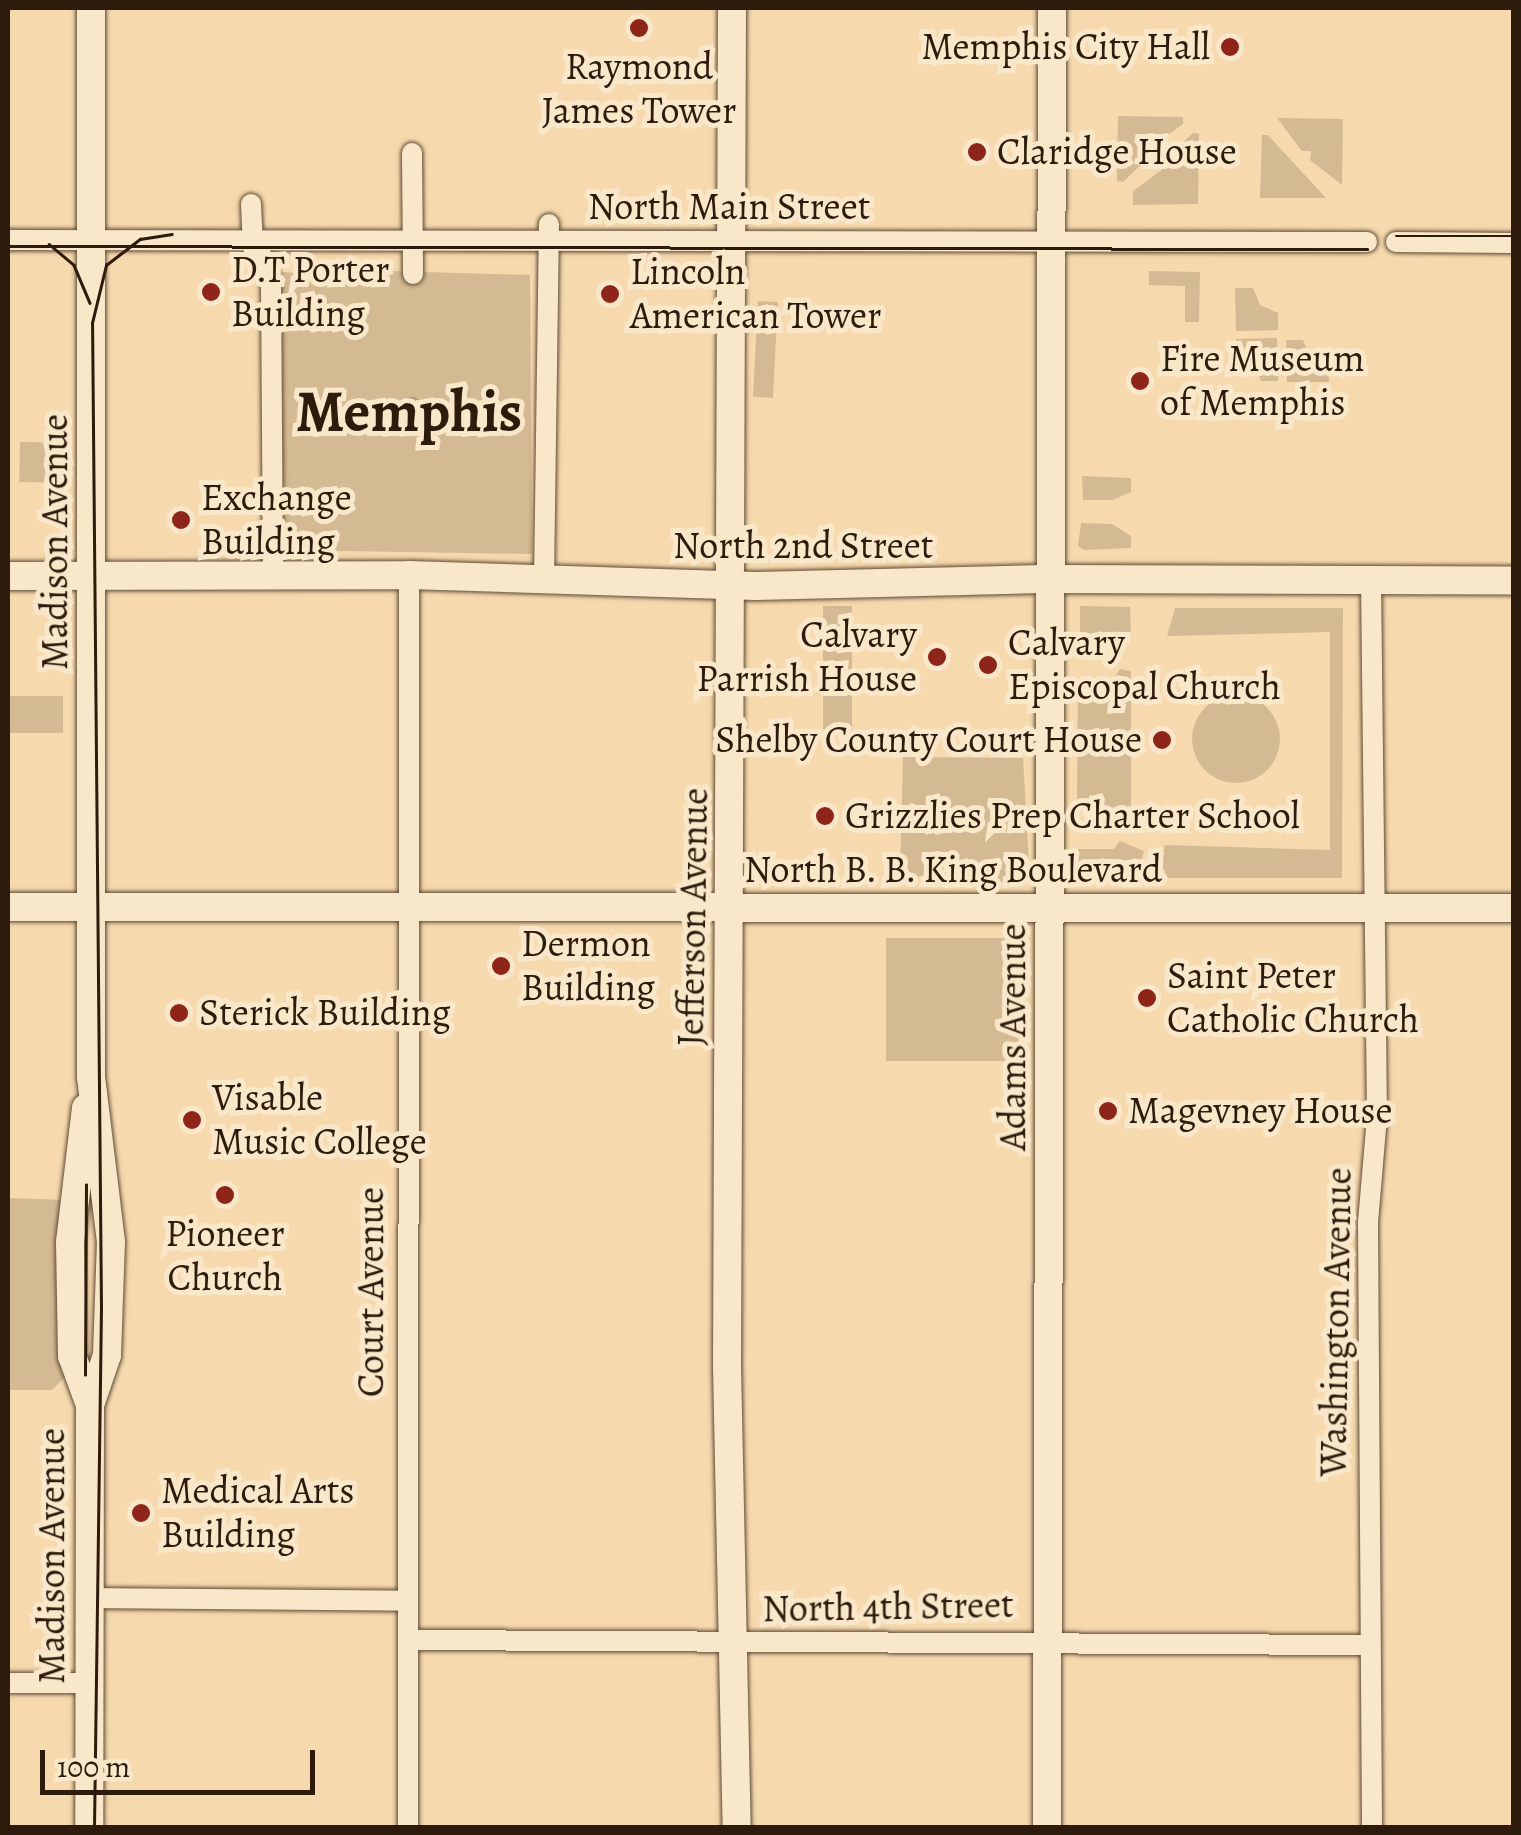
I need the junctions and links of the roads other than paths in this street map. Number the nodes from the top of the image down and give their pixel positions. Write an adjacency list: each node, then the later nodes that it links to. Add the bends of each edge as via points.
1 (91, 8): 8 (main road, Madison Avenue)
2 (732, 8): 15 (main road, Jefferson Avenue)
3 (1052, 8): 10 (main road, Adams Avenue)
4 (412, 153): 12 (street)
5 (250, 204): 9 (street)
6 (548, 233): 12 (street, North Main Street); 15 (street, North Main Street); 23 (street)
7 (8, 240): 8 (street, North Main Street)
8 (91, 240): 9 (street, North Main Street); 19 (main road, Madison Avenue)
9 (252, 240): 12 (street, North Main Street); 20 (street, via 267,262 271,286)
10 (1052, 241): 11 (street, North Main Street); 15 (street, North Main Street); 22 (main road, Adams Avenue)
11 (1353, 241)
12 (412, 242): 16 (street)
13 (1408, 242): 14 (street)
14 (1508, 242)
15 (732, 243): 25 (main road, Jefferson Avenue)
16 (412, 274)
17 (410, 575): 20 (main road, North 2nd Street); 23 (main road, North 2nd Street); 30 (street, Court Avenue)
18 (8, 576): 19 (main road, North 2nd Street)
19 (93, 576): 20 (main road, North 2nd Street); 29 (main road, Madison Avenue)
20 (273, 578)
21 (1371, 578): 22 (main road, North 2nd Street); 24 (main road, North 2nd Street); 28 (street, Washington Avenue)
22 (1051, 579): 25 (main road, North 2nd Street); 26 (main road, Adams Avenue)
23 (544, 580): 25 (main road, North 2nd Street)
24 (1514, 581)
25 (732, 586): 32 (main road, Jefferson Avenue)
26 (1051, 906): 28 (main road, North B. B. King Boulevard); 32 (main road, North B. B. King Boulevard); 38 (main road, Adams Avenue)
27 (8, 907): 29 (main road, North B. B. King Boulevard)
28 (1372, 907): 31 (main road, North B. B. King Boulevard); 40 (street, Washington Avenue)
29 (92, 908): 30 (main road, North B. B. King Boulevard); 33 (main road, Madison Avenue)
30 (407, 908): 32 (main road, North B. B. King Boulevard); 36 (street, Court Avenue)
31 (1514, 908)
32 (729, 909): 39 (main road, Jefferson Avenue)
33 (92, 1077): 34 (main road, Madison Avenue, via 111,1242 106,1355); 34 (main road, Madison Avenue, via 70,1242 72,1356)
34 (90, 1405): 35 (main road, Madison Avenue)
35 (90, 1598): 36 (street); 42 (main road, Madison Avenue)
36 (408, 1601): 37 (street, Court Avenue)
37 (408, 1640): 39 (street, North 4th Street); 44 (street, Court Avenue)
38 (1047, 1640): 39 (street, North 4th Street); 40 (street, North 4th Street); 46 (main road, Adams Avenue)
39 (732, 1645): 45 (main road, Jefferson Avenue)
40 (1369, 1645): 47 (street, Washington Avenue)
41 (8, 1682): 42 (street)
42 (90, 1683): 43 (main road, Madison Avenue)
43 (89, 1828)
44 (408, 1828)
45 (737, 1828)
46 (1047, 1828)
47 (1372, 1828)

